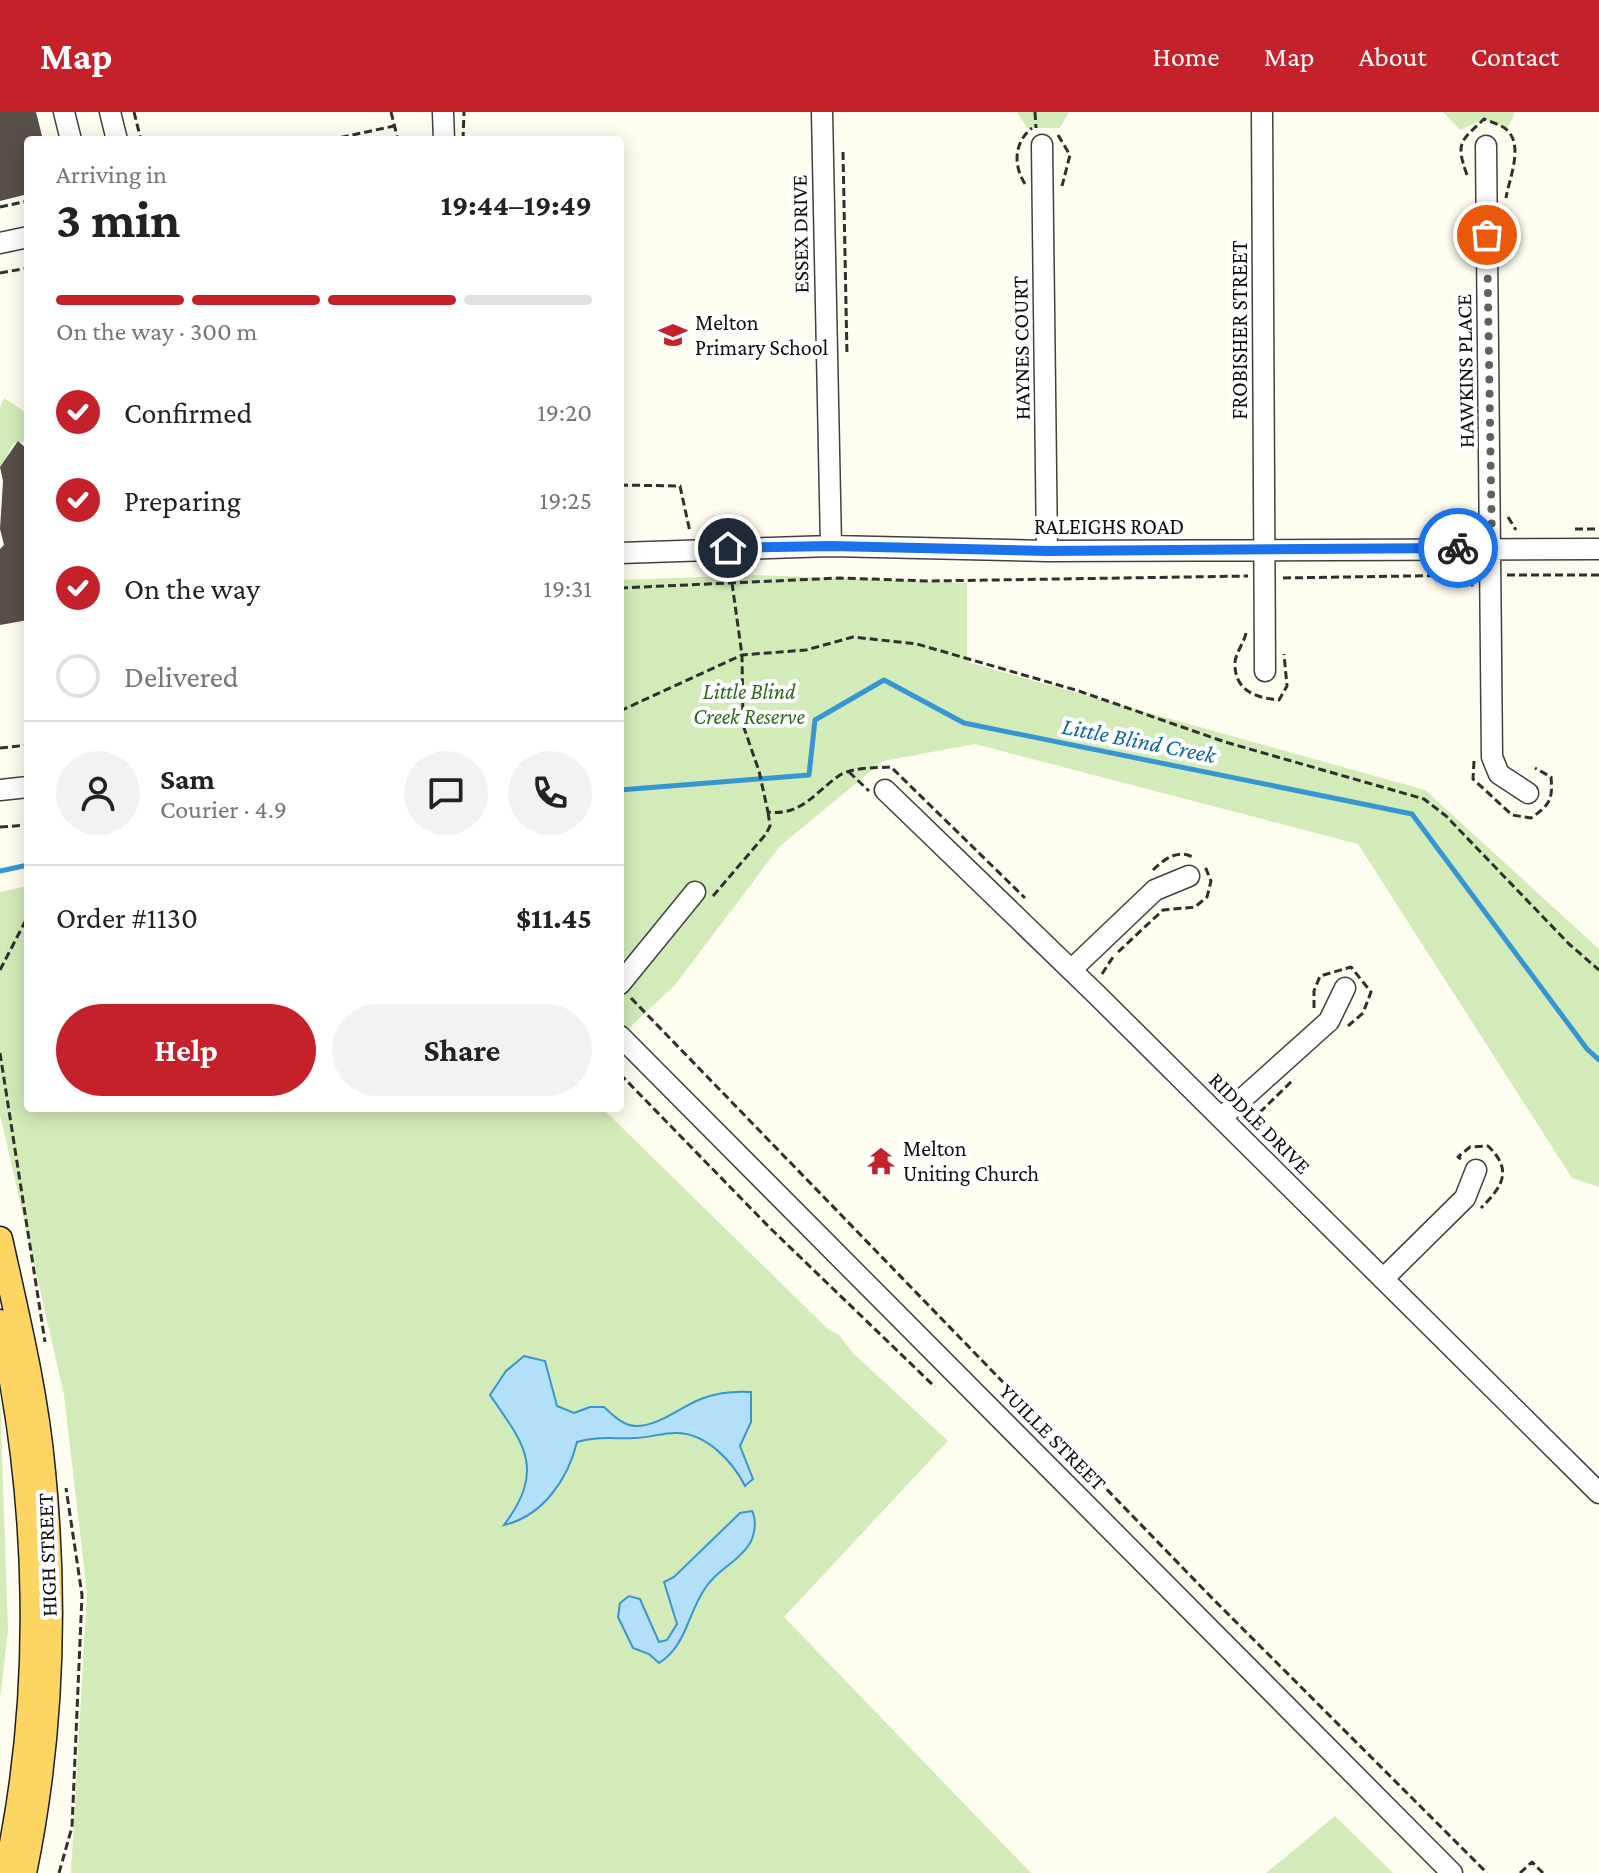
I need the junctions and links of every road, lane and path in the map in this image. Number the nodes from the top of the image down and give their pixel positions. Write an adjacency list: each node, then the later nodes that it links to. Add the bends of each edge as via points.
1 (64, 112): 13 (street)
2 (110, 112): 14 (street)
3 (134, 112): 15 (path)
4 (391, 112): 12 (path)
5 (443, 112): 18 (street)
6 (464, 112): 19 (path)
7 (822, 112): 34 (street, ESSEX DRIVE)
8 (1035, 112): 20 (path)
9 (1262, 112): 35 (street, FROBISHER STREET)
10 (1483, 112): 11 (path)
11 (1484, 119)
12 (394, 126): 16 (path); 17 (path)
13 (70, 136)
14 (116, 136)
15 (140, 136)
16 (348, 136)
17 (397, 136)
18 (444, 136)
19 (463, 136)
20 (1039, 137): 37 (street, HAYNES COURT)
21 (1486, 146): 33 (street, HAWKINS PLACE)
22 (24, 202): 23 (path)
23 (0, 207)
24 (24, 238): 25 (street)
25 (0, 243)
26 (24, 269): 27 (path)
27 (0, 273)
28 (624, 485): 32 (path, via 680,486)
29 (1571, 529): 30 (path)
30 (1599, 529)
31 (1516, 530): 33 (path)
32 (691, 536)
33 (1492, 539): 35 (street, RALEIGHS ROAD); 36 (street, RALEIGHS ROAD); 39 (street, HAWKINS PLACE)
34 (831, 546): 37 (street, RALEIGHS ROAD); 38 (street, RALEIGHS ROAD)
35 (1265, 549): 37 (street, RALEIGHS ROAD); 41 (street, FROBISHER STREET)
36 (1599, 549)
37 (1047, 551)
38 (624, 553)
39 (1492, 575): 40 (path); 41 (path); 52 (street, HAWKINS PLACE, via 1492,757 1499,774)
40 (1599, 575)
41 (1265, 577): 42 (path); 45 (street, FROBISHER STREET)
42 (732, 583): 43 (path); 44 (path)
43 (624, 588)
44 (742, 655): 46 (path); 53 (path, via 743,725); 61 (path, via 806,650 853,637 917,644 1424,799)
45 (1265, 671)
46 (624, 709)
47 (24, 745): 48 (path)
48 (0, 748)
49 (24, 787): 50 (street)
50 (0, 790)
51 (885, 790): 60 (street, RIDDLE DRIVE)
52 (1528, 793)
53 (766, 806)
54 (24, 825): 55 (path)
55 (0, 827)
56 (1189, 876): 60 (street, via 1155,890)
57 (695, 892): 63 (street)
58 (24, 924): 59 (path)
59 (0, 970)
60 (1071, 970): 66 (street, RIDDLE DRIVE)
61 (1599, 970)
62 (1345, 988): 66 (street, via 1329,1021)
63 (624, 990): 76 (path, via 1212,1598)
64 (624, 1040): 75 (street, YUILLE STREET)
65 (624, 1078): 71 (path)
66 (1221, 1118): 69 (street, RIDDLE DRIVE)
67 (1476, 1170): 69 (street, via 1465,1198)
68 (0, 1239): 74 (main road, HIGH STREET, via 29,1373 50,1585 45,1733)
69 (1383, 1279): 72 (street, RIDDLE DRIVE)
70 (0, 1322): 73 (main road, HIGH STREET, via 25,1475 33,1631 24,1763)
71 (935, 1387)
72 (1599, 1493)
73 (6, 1873)
74 (24, 1873)
75 (1452, 1873)
76 (1487, 1873)
77 (1520, 1873): 78 (path, via 1532,1862)
78 (1543, 1873)

